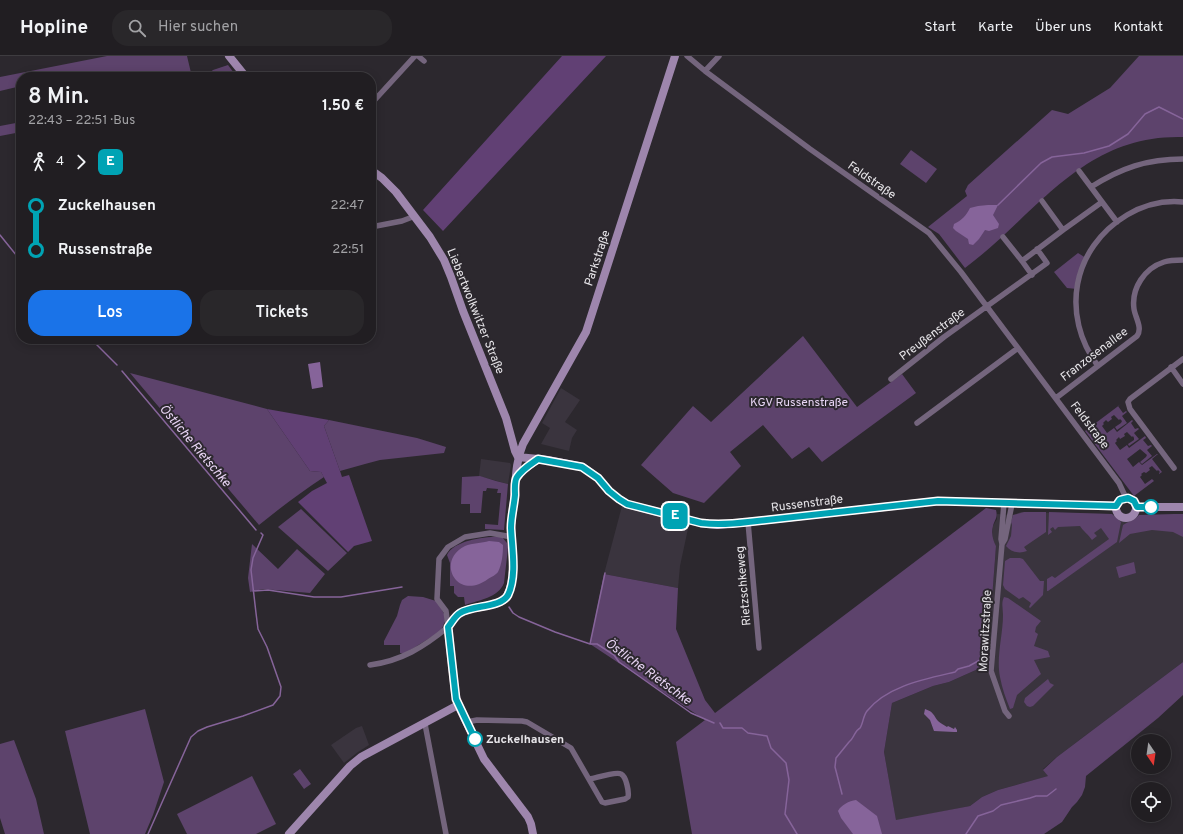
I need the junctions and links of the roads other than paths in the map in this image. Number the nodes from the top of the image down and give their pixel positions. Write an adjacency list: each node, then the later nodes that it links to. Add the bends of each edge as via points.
1 (415, 56): 10 (street)
2 (418, 56): 7 (street)
3 (674, 56): 36 (street, Parkstraße, via 586,332)
4 (687, 56): 8 (street, Feldstraße)
5 (719, 56): 8 (street)
6 (231, 57): 9 (street)
7 (424, 60)
8 (705, 71): 27 (street, Feldstraße, via 929,233)
9 (242, 72)
10 (376, 99)
11 (1183, 159): 14 (street, via 1152,161 1129,167)
12 (1079, 170): 14 (street)
13 (376, 174): 18 (street, Liebertwolkwitzer Straße, via 396,192)
14 (1091, 187): 16 (street)
15 (1042, 201): 21 (street)
16 (1102, 202): 19 (street); 21 (street)
17 (1183, 202): 19 (street, via 1150,205)
18 (415, 216): 20 (street); 36 (street, Liebertwolkwitzer Straße, via 438,250 451,276 506,418)
19 (1116, 222): 30 (street, via 1095,244 1086,258 1077,289 1080,333)
20 (376, 226)
21 (1063, 230): 23 (street)
22 (1003, 237): 25 (street)
23 (1037, 249): 25 (street); 26 (street, Preußenstraße, via 1047,263)
24 (1183, 260): 30 (street, Franzosenallee, via 1164,262 1144,275 1134,296 1139,333)
25 (1022, 261): 26 (street)
26 (1032, 275): 27 (street, Preußenstraße)
27 (986, 307): 28 (street, Feldstraße); 32 (street, Preußenstraße)
28 (1018, 348): 34 (street, Feldstraße); 35 (street)
29 (1183, 359): 31 (street)
30 (1098, 366): 34 (street, Franzosenallee)
31 (1171, 368): 33 (street); 38 (street, via 1128,402 1129,407)
32 (891, 379)
33 (1183, 384)
34 (1056, 398): 40 (street, Feldstraße, via 1119,483)
35 (917, 423)
36 (518, 457): 37 (street, Russenstraße); 39 (street)
37 (538, 459): 39 (street); 45 (street, Russenstraße, via 582,467 627,504 701,523 717,525)
38 (1174, 468)
39 (516, 478): 46 (street)
40 (1126, 498): 42 (street, via 1120,500); 43 (street, via 1133,500)
41 (1008, 503): 42 (street, Russenstraße); 45 (street, Russenstraße, via 938,501); 51 (street, Morawitzstraße, via 1001,533 991,671)
42 (1116, 506): 43 (street, via 1119,515 1126,518 1130,518)
43 (1137, 507): 44 (street)
44 (1183, 507)
45 (748, 522): 48 (street, Rietzschkeweg)
46 (512, 537): 47 (street, via 511,586 506,598 500,602 461,612); 47 (street, via 491,533 461,538 448,547 439,559 437,599 446,611)
47 (448, 627): 49 (street, via 407,655); 50 (street)
48 (759, 648)
49 (370, 665)
50 (458, 705): 52 (street); 53 (street)
51 (1009, 716)
52 (467, 722): 54 (street, via 527,722 572,748); 57 (street, via 484,759 528,817)
53 (425, 724): 55 (street, via 365,754 350,766); 56 (street)
54 (590, 779): 54 (street, via 602,802 628,797 626,780 622,774)
55 (289, 834)
56 (446, 834)
57 (533, 834)

